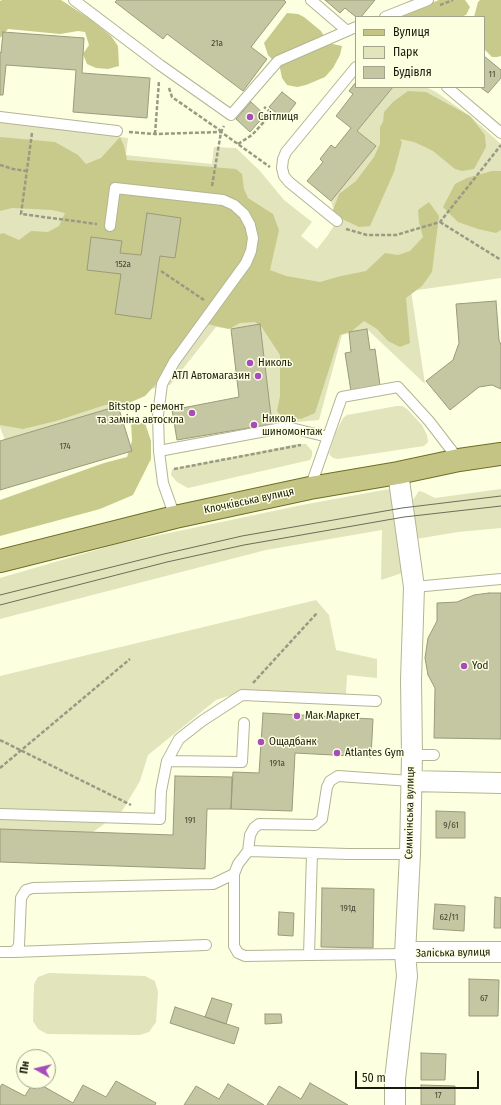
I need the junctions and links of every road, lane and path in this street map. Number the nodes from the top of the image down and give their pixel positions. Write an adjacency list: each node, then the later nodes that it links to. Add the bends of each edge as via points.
1 (74, 0): 6 (lane)
2 (311, 0): 5 (lane)
3 (428, 0): 4 (lane)
4 (388, 16)
5 (351, 29): 6 (lane, via 278,61 231,115)
6 (160, 65): 12 (path, via 172,97); 14 (path)
7 (355, 68): 20 (lane, via 286,152 282,168)
8 (448, 88): 13 (lane)
9 (264, 107): 16 (path, via 272,113 252,135)
10 (0, 117): 11 (lane)
11 (117, 130): 14 (path)
12 (221, 132): 14 (path); 16 (path); 21 (path)
13 (501, 133)
14 (155, 134)
15 (31, 141): 19 (path)
16 (238, 144): 20 (path)
17 (501, 144): 23 (path)
18 (0, 165): 19 (path)
19 (26, 171): 24 (path, via 21,214)
20 (289, 182): 22 (lane)
21 (210, 198): 24 (lane, via 115,188); 27 (lane, via 234,205 244,214 253,238 246,263)
22 (336, 221): 23 (path, via 346,230 367,235 396,235)
23 (440, 222): 25 (path)
24 (110, 226)
25 (501, 260)
26 (161, 271): 27 (path)
27 (214, 307): 29 (lane, via 174,362 162,384 158,415)
28 (327, 438): 29 (lane, via 287,427); 31 (lane, via 342,397 398,387 430,421); 33 (path, via 172,469); 34 (lane)
29 (159, 451): 33 (lane)
30 (501, 454): 31 (main road, Клочківська вулиця)
31 (459, 460): 32 (main road, Клочківська вулиця)
32 (398, 473): 34 (main road, Клочківська вулиця); 38 (street, Семикінська вулиця)
33 (163, 483): 35 (lane)
34 (310, 488): 35 (main road, Клочківська вулиця)
35 (175, 517): 36 (main road, Клочківська вулиця)
36 (0, 561)
37 (501, 579): 38 (lane)
38 (414, 587): 46 (street, Семикінська вулиця)
39 (317, 613): 41 (path)
40 (130, 659): 45 (path)
41 (242, 695): 42 (lane); 48 (lane, via 179,739)
42 (376, 701)
43 (244, 724): 48 (lane, via 242,762)
44 (0, 740): 45 (path)
45 (21, 750): 49 (path); 52 (path)
46 (412, 755): 47 (lane); 50 (street, Семикінська вулиця)
47 (434, 755)
48 (167, 761): 53 (lane, via 161,791 160,819)
49 (0, 768)
50 (411, 781): 51 (street); 54 (lane, via 338,776 330,781 327,787 322,819 315,825 259,824 250,835); 56 (street, Семикінська вулиця)
51 (501, 783)
52 (132, 805)
53 (0, 814)
54 (248, 851): 55 (lane); 57 (lane)
55 (312, 853): 56 (lane); 63 (lane)
56 (410, 854): 62 (street, Семикінська вулиця)
57 (234, 874): 60 (lane, via 212,884 26,890 21,898 19,946); 63 (lane, via 234,946 238,954)
58 (206, 945): 60 (lane)
59 (0, 952): 60 (lane)
60 (14, 952)
61 (501, 952): 62 (street, Заліська вулиця)
62 (405, 954): 63 (lane); 64 (street, Семикінська вулиця, via 407,976 395,1079)
63 (309, 955)
64 (395, 1105)

